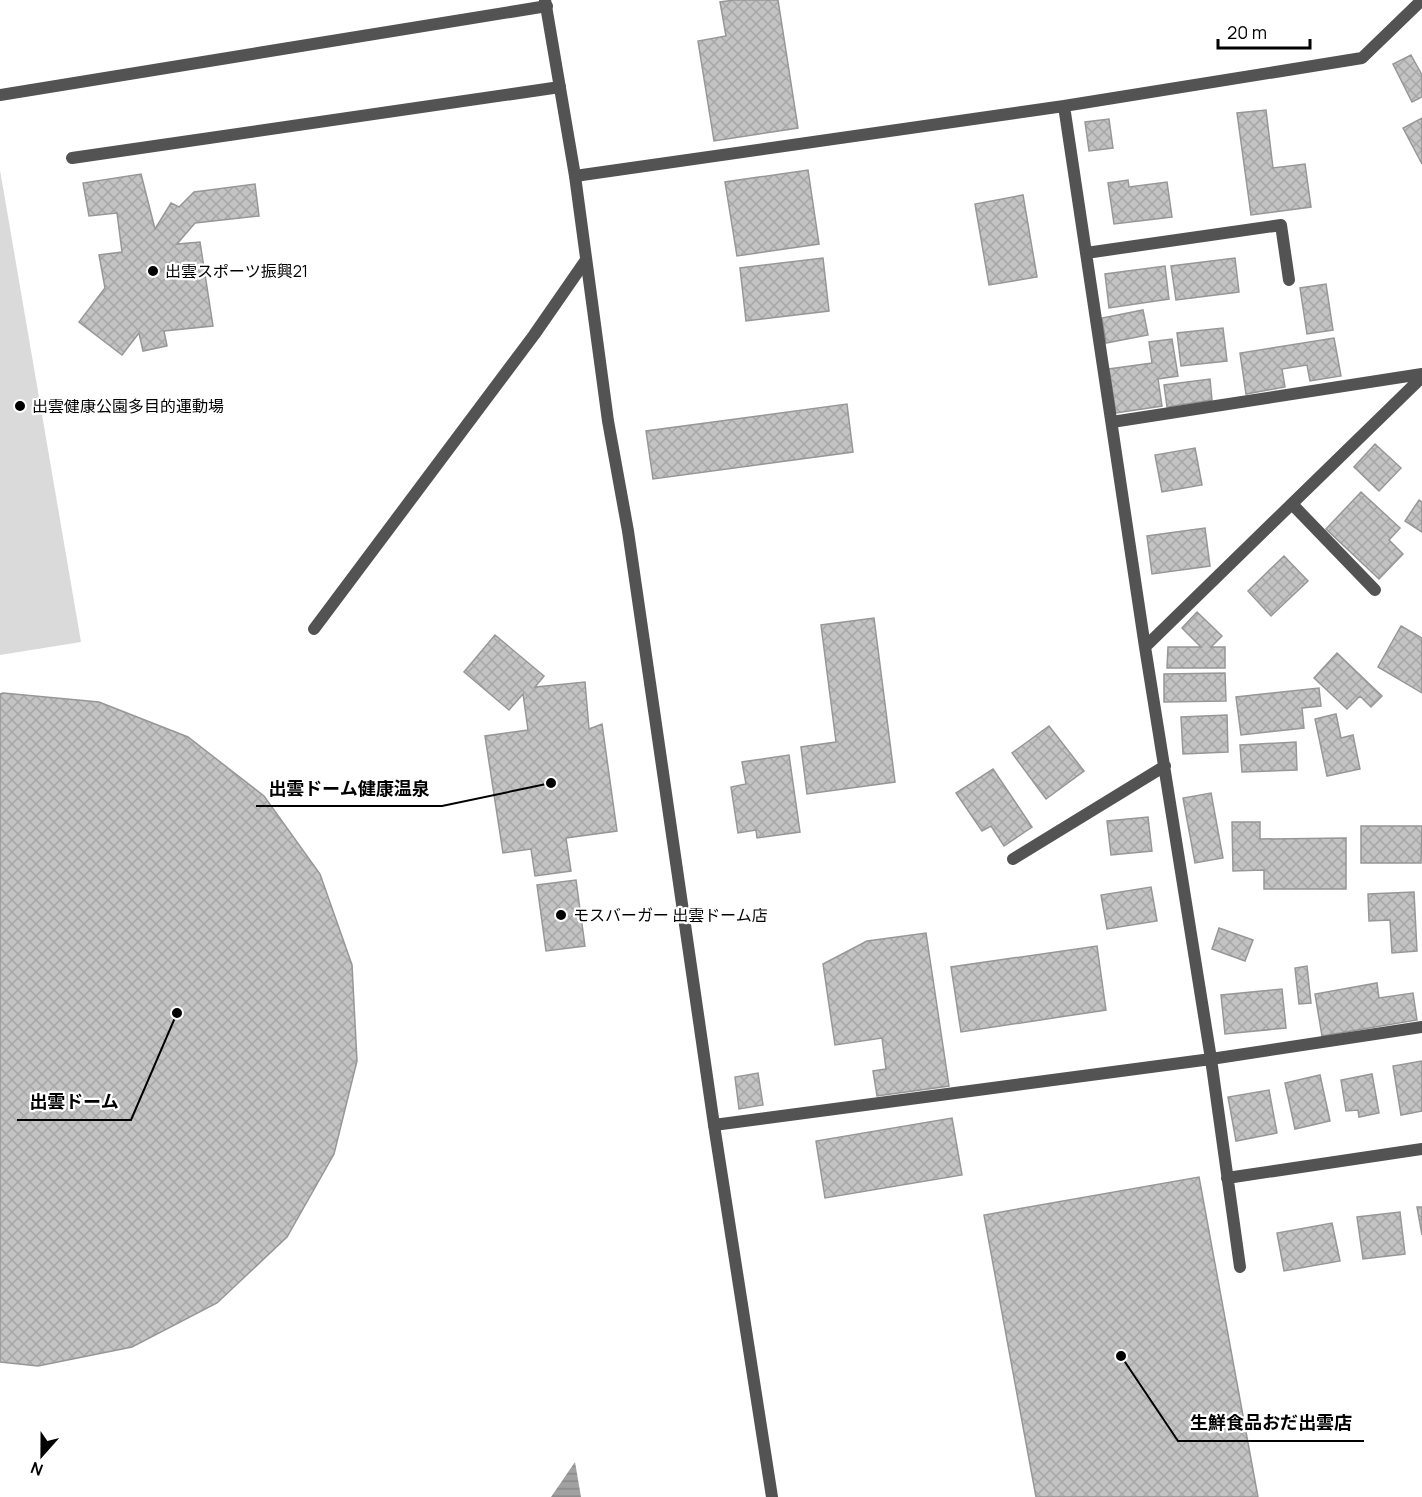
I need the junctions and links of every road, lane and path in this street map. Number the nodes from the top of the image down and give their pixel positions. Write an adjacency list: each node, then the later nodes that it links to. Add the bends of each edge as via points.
1 (1422, 0): 5 (street, via 1362,58)
2 (546, 3): 3 (street); 4 (street)
3 (560, 87): 6 (street); 7 (street)
4 (0, 95)
5 (1064, 106): 7 (street); 8 (street)
6 (72, 158)
7 (575, 176): 9 (street)
8 (1086, 253): 10 (street, via 1281,225); 12 (street)
9 (586, 260): 15 (street); 21 (street)
10 (1289, 280)
11 (1422, 375): 12 (street); 13 (street)
12 (1112, 422): 16 (street)
13 (1292, 504): 14 (street); 16 (street)
14 (1375, 590)
15 (314, 629)
16 (1145, 647): 17 (street)
17 (1165, 766): 18 (street); 20 (street)
18 (1013, 859)
19 (1422, 1027): 20 (street)
20 (1211, 1059): 21 (street); 23 (street)
21 (714, 1125): 25 (street)
22 (1422, 1149): 23 (street)
23 (1227, 1178): 24 (street)
24 (1240, 1267)
25 (772, 1497)

